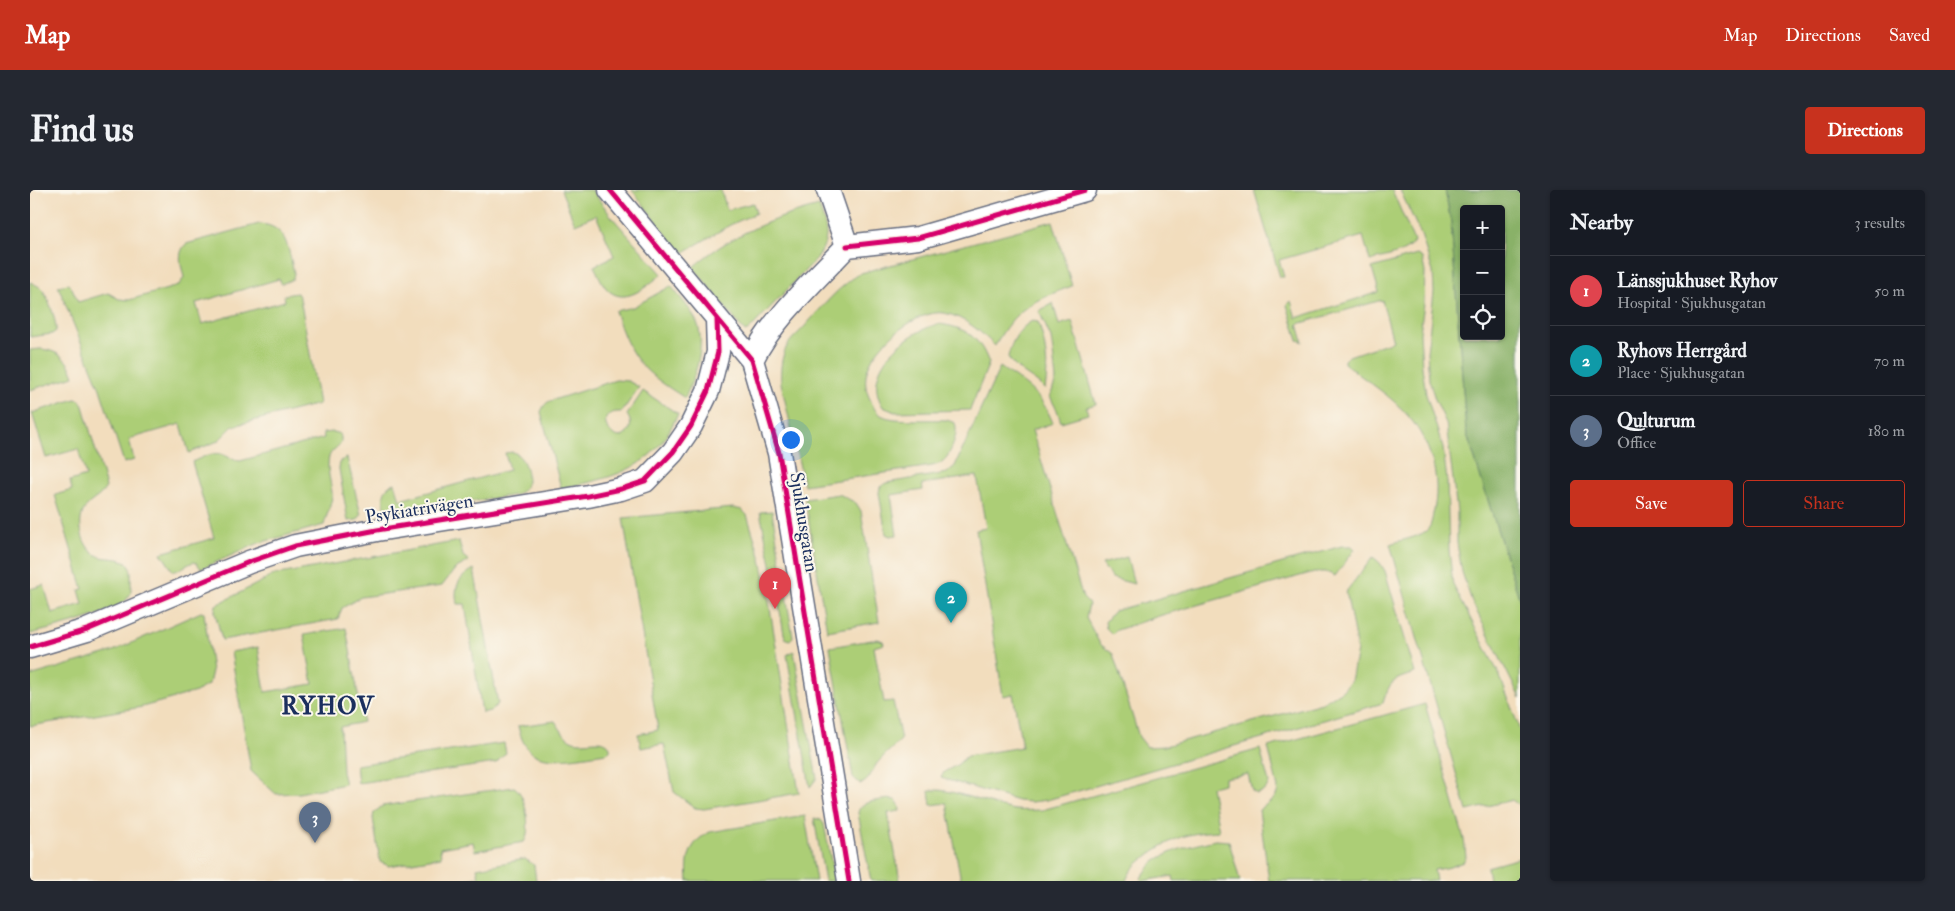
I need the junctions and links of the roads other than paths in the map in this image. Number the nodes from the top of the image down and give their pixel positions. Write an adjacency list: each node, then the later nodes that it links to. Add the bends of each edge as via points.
1 (610, 190): 5 (street, Sjukhusgatan)
2 (828, 190): 4 (street)
3 (1085, 190): 4 (street, via 918,238)
4 (846, 246): 6 (street, via 774,325 759,344)
5 (717, 319): 6 (street, Sjukhusgatan); 7 (street, Psykiatrivägen, via 718,352 708,391 691,426 673,452 645,481 588,496 295,546 87,630)
6 (752, 360): 8 (street, Sjukhusgatan, via 779,453)
7 (30, 647)
8 (849, 881)

